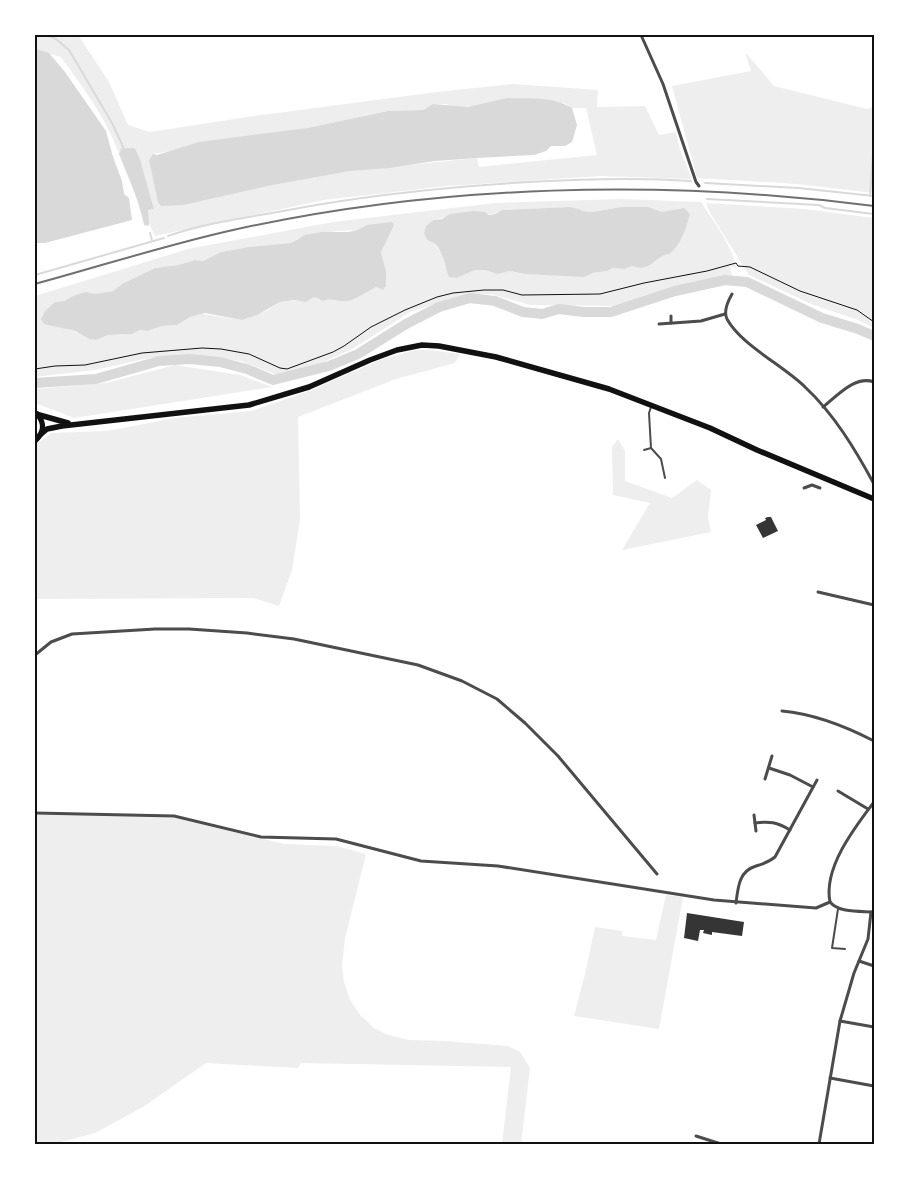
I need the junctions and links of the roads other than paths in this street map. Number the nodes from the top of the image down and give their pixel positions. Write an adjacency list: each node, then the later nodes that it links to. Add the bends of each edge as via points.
1 (641, 35): 2 (street, via 663,84)
2 (699, 186)
3 (732, 294): 4 (street)
4 (725, 314): 6 (street, via 700,321); 10 (street, via 743,338 806,387)
5 (672, 316): 6 (street)
6 (671, 322): 7 (street)
7 (659, 324)
8 (874, 382): 10 (street, via 856,382)
9 (652, 404): 12 (highway, via 504,359 455,348 422,345 397,350 309,387 249,405); 15 (lane, via 649,413); 21 (highway)
10 (823, 407): 18 (street, via 840,427)
11 (36, 413): 12 (highway); 13 (highway, via 42,421)
12 (75, 424): 13 (highway, via 52,428)
13 (40, 435): 14 (highway)
14 (35, 441)
15 (651, 448): 16 (lane); 17 (lane, via 661,459)
16 (644, 450)
17 (665, 478)
18 (874, 484)
19 (804, 488): 20 (street, via 812,485)
20 (820, 488)
21 (874, 499)
22 (818, 592): 23 (street)
23 (874, 605)
24 (35, 655): 40 (street, via 51,642 72,634 189,629 302,640 418,665 462,681 497,699 518,717 558,756)
25 (782, 711): 26 (street, via 822,718)
26 (874, 741)
27 (772, 756): 28 (street)
28 (769, 768): 29 (street); 31 (street)
29 (766, 779)
30 (817, 780): 31 (street)
31 (813, 787): 38 (street)
32 (838, 791): 34 (street)
33 (874, 802): 34 (street)
34 (868, 809): 41 (street, via 833,868)
35 (35, 813): 42 (street, via 174,816 261,837 336,839 421,862 498,866)
36 (754, 815): 37 (street)
37 (755, 823): 38 (street, via 769,821); 39 (street)
38 (790, 830): 42 (street, via 771,861 750,868 741,877)
39 (756, 831)
40 (657, 874)
41 (830, 902): 42 (street, via 816,908); 43 (street)
42 (736, 903)
43 (838, 908): 44 (street); 45 (lane, via 832,948)
44 (872, 912): 46 (street, via 868,939)
45 (845, 949)
46 (859, 961): 47 (street); 48 (street)
47 (874, 966)
48 (840, 1021): 49 (street); 50 (street)
49 (874, 1028)
50 (830, 1078): 51 (street); 54 (street)
51 (874, 1086)
52 (696, 1136): 53 (street)
53 (721, 1144)
54 (819, 1144)

